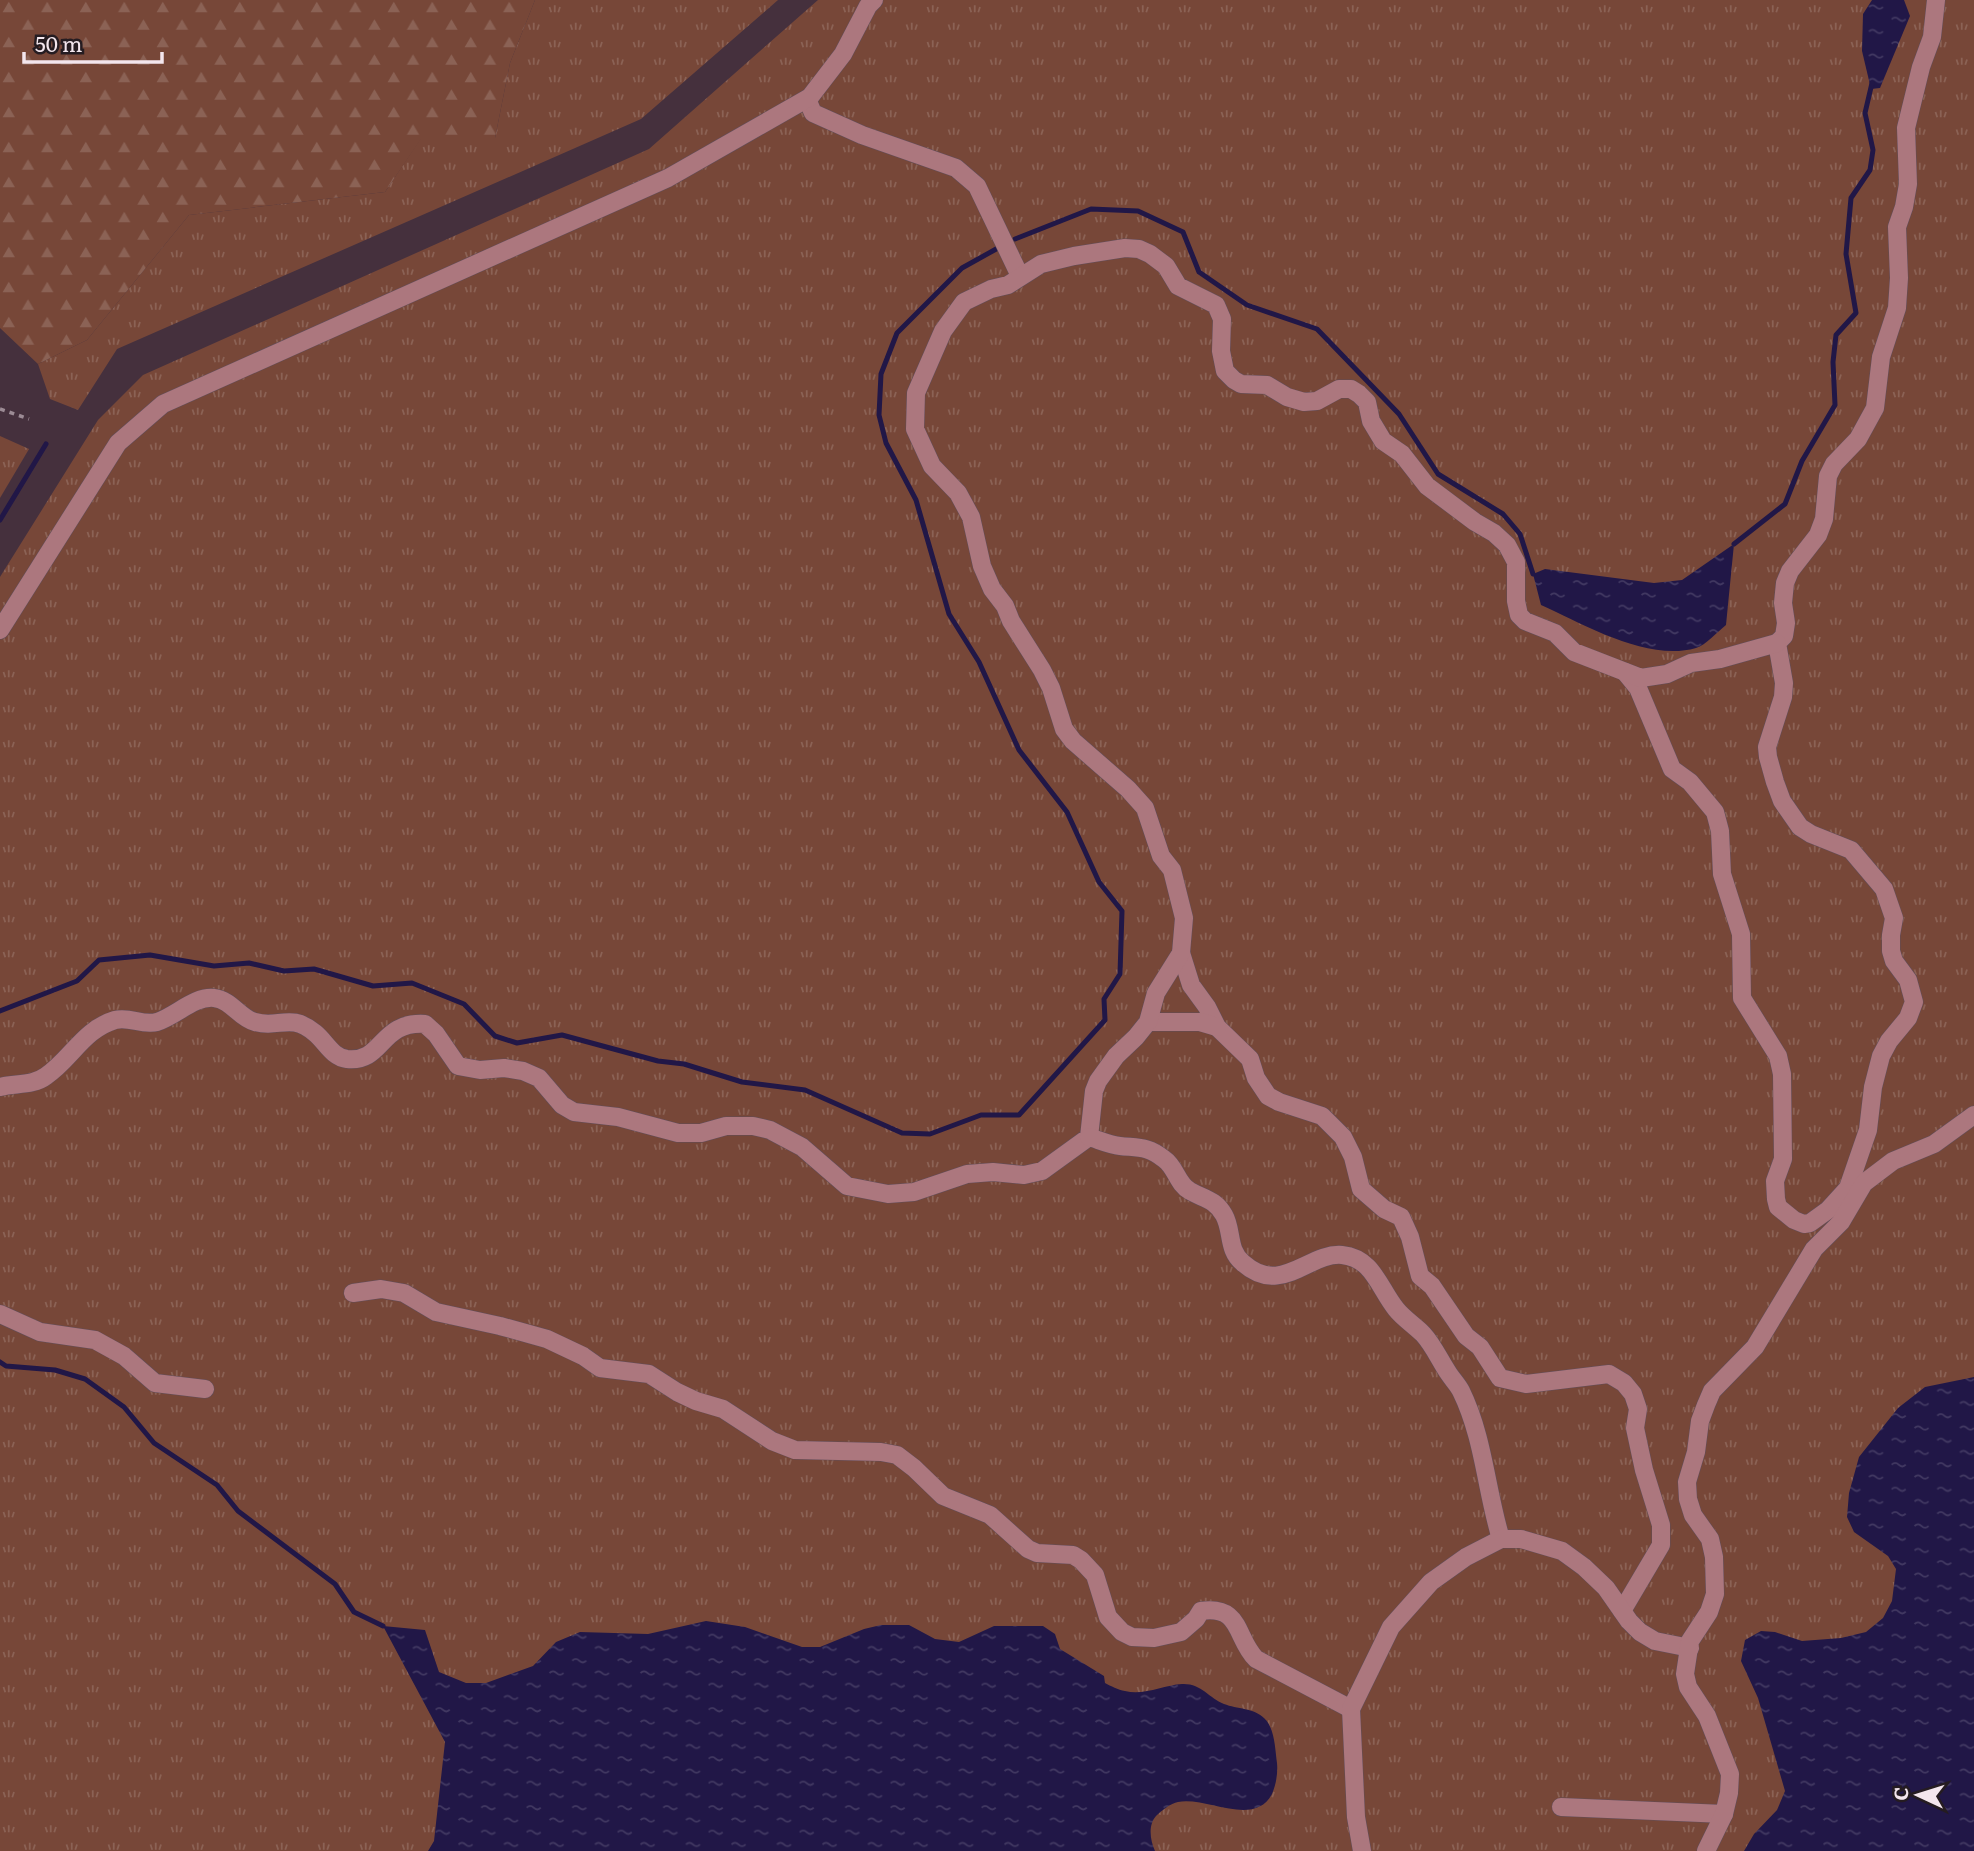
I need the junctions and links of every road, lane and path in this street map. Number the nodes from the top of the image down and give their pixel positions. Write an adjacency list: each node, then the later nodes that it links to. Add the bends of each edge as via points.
1 (874, 0): 3 (lane, via 842,54)
2 (1936, 0): 8 (lane, via 1932,37 1906,128 1909,184 1896,228 1897,307 1881,357 1875,408 1858,439 1828,476 1818,536 1785,583 1786,622)
3 (807, 99): 4 (lane, via 813,113 956,167 977,187); 7 (lane, via 668,178 163,404 118,443)
4 (1020, 276): 9 (lane, via 1041,264 1125,248 1160,259 1178,286 1216,305 1222,319 1225,371 1234,380 1268,385 1304,402 1317,401 1339,389 1359,394 1383,441 1402,454 1427,486 1507,545 1516,562 1519,615 1555,633 1574,652); 10 (lane, via 964,302 943,331 916,393 915,429 932,466 958,493 971,517 992,589 1042,670 1064,729 1145,808 1179,895 1184,918)
5 (0, 409): 6 (path)
6 (29, 419)
7 (0, 630)
8 (1777, 643): 9 (lane, via 1691,663 1667,674 1641,678); 16 (lane, via 1783,697 1767,747 1779,792 1800,827 1851,850 1884,890 1894,918 1891,951 1908,980 1914,1002 1909,1018 1881,1056 1868,1130 1848,1188 1828,1210)
9 (1625, 672): 16 (lane, via 1638,688 1672,769 1690,782 1715,812 1721,874 1741,933 1742,998 1777,1056 1782,1074 1783,1159 1775,1181 1776,1199 1778,1207)
10 (1181, 954): 11 (lane, via 1156,993); 12 (lane, via 1191,985)
11 (1148, 1022): 12 (lane, via 1200,1022); 15 (lane, via 1098,1081)
12 (1217, 1027): 22 (lane, via 1250,1059 1268,1096 1322,1115 1343,1137 1362,1189 1401,1217 1420,1276 1500,1378 1526,1384 1609,1374 1633,1394 1638,1409 1635,1428 1661,1525 1661,1545)
13 (0, 1087): 15 (lane, via 36,1082 86,1037 113,1020 155,1023 204,998 215,998 256,1023 297,1021 338,1056 348,1059 368,1055 402,1025 425,1024 457,1066 523,1071 539,1078 574,1112 618,1117 678,1133 726,1126 770,1130 802,1147 847,1186 888,1194 914,1192 967,1174 1042,1171)
14 (1974, 1115): 17 (lane, via 1934,1144 1883,1167 1864,1184 1841,1222)
15 (1089, 1137): 21 (lane, via 1117,1146 1143,1147 1167,1161 1190,1192 1215,1203 1228,1224 1232,1248 1241,1262 1256,1272 1290,1273 1334,1255 1368,1266 1397,1311 1426,1338 1461,1389 1481,1444)
16 (1804, 1224): 17 (lane, via 1812,1233)
17 (1814, 1249): 23 (lane, via 1755,1347 1712,1391 1700,1420 1687,1482 1688,1499 1710,1539 1715,1594)
18 (353, 1293): 24 (lane, via 381,1289 404,1293 436,1312 547,1339 600,1368 649,1374 794,1450 897,1455 943,1496 990,1515 1028,1549 1081,1560 1095,1575 1108,1617 1122,1632 1154,1638 1181,1632 1201,1611 1225,1612 1256,1659)
19 (0, 1314): 20 (lane, via 40,1332 95,1340 124,1356 155,1383)
20 (205, 1389)
21 (1501, 1539): 22 (lane, via 1521,1539 1562,1551 1606,1588); 24 (lane, via 1447,1569 1415,1598 1391,1627)
22 (1622, 1611): 23 (lane, via 1655,1641)
23 (1690, 1648): 26 (lane, via 1685,1674 1688,1687 1707,1716 1730,1773)
24 (1351, 1709): 27 (lane)
25 (1561, 1807): 26 (lane)
26 (1724, 1814): 28 (lane)
27 (1362, 1851)
28 (1706, 1851)

